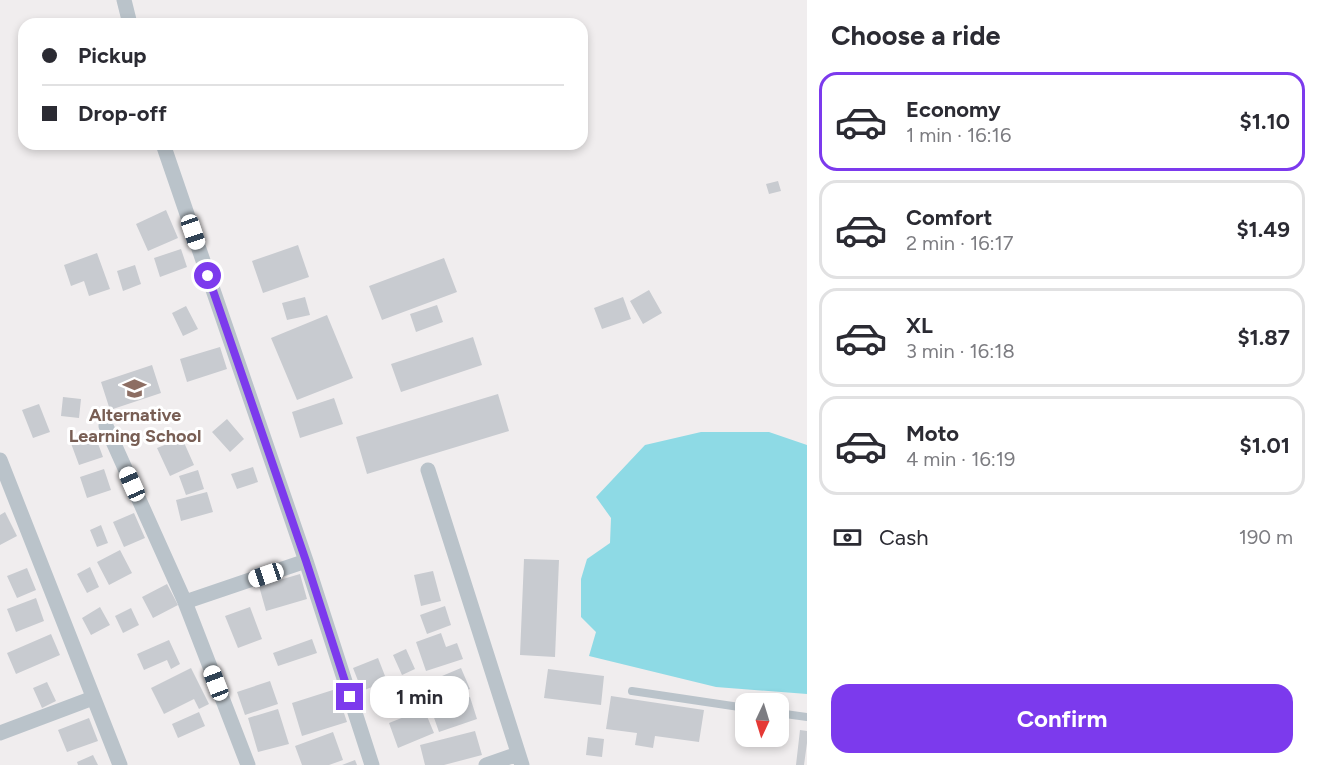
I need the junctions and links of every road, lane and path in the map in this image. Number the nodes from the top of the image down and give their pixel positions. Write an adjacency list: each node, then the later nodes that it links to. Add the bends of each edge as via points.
1 (124, 0): 2 (street)
2 (128, 18)
3 (165, 150): 7 (street)
4 (106, 426): 8 (street)
5 (0, 460): 10 (street)
6 (428, 470): 15 (street)
7 (306, 561): 8 (street); 18 (street)
8 (185, 602): 17 (street)
9 (632, 691): 11 (lane)
10 (93, 698): 14 (street); 16 (street)
11 (735, 706)
12 (789, 715): 13 (lane)
13 (807, 717)
14 (0, 733)
15 (520, 759): 19 (street)
16 (120, 765)
17 (248, 765)
18 (372, 765)
19 (486, 765)

